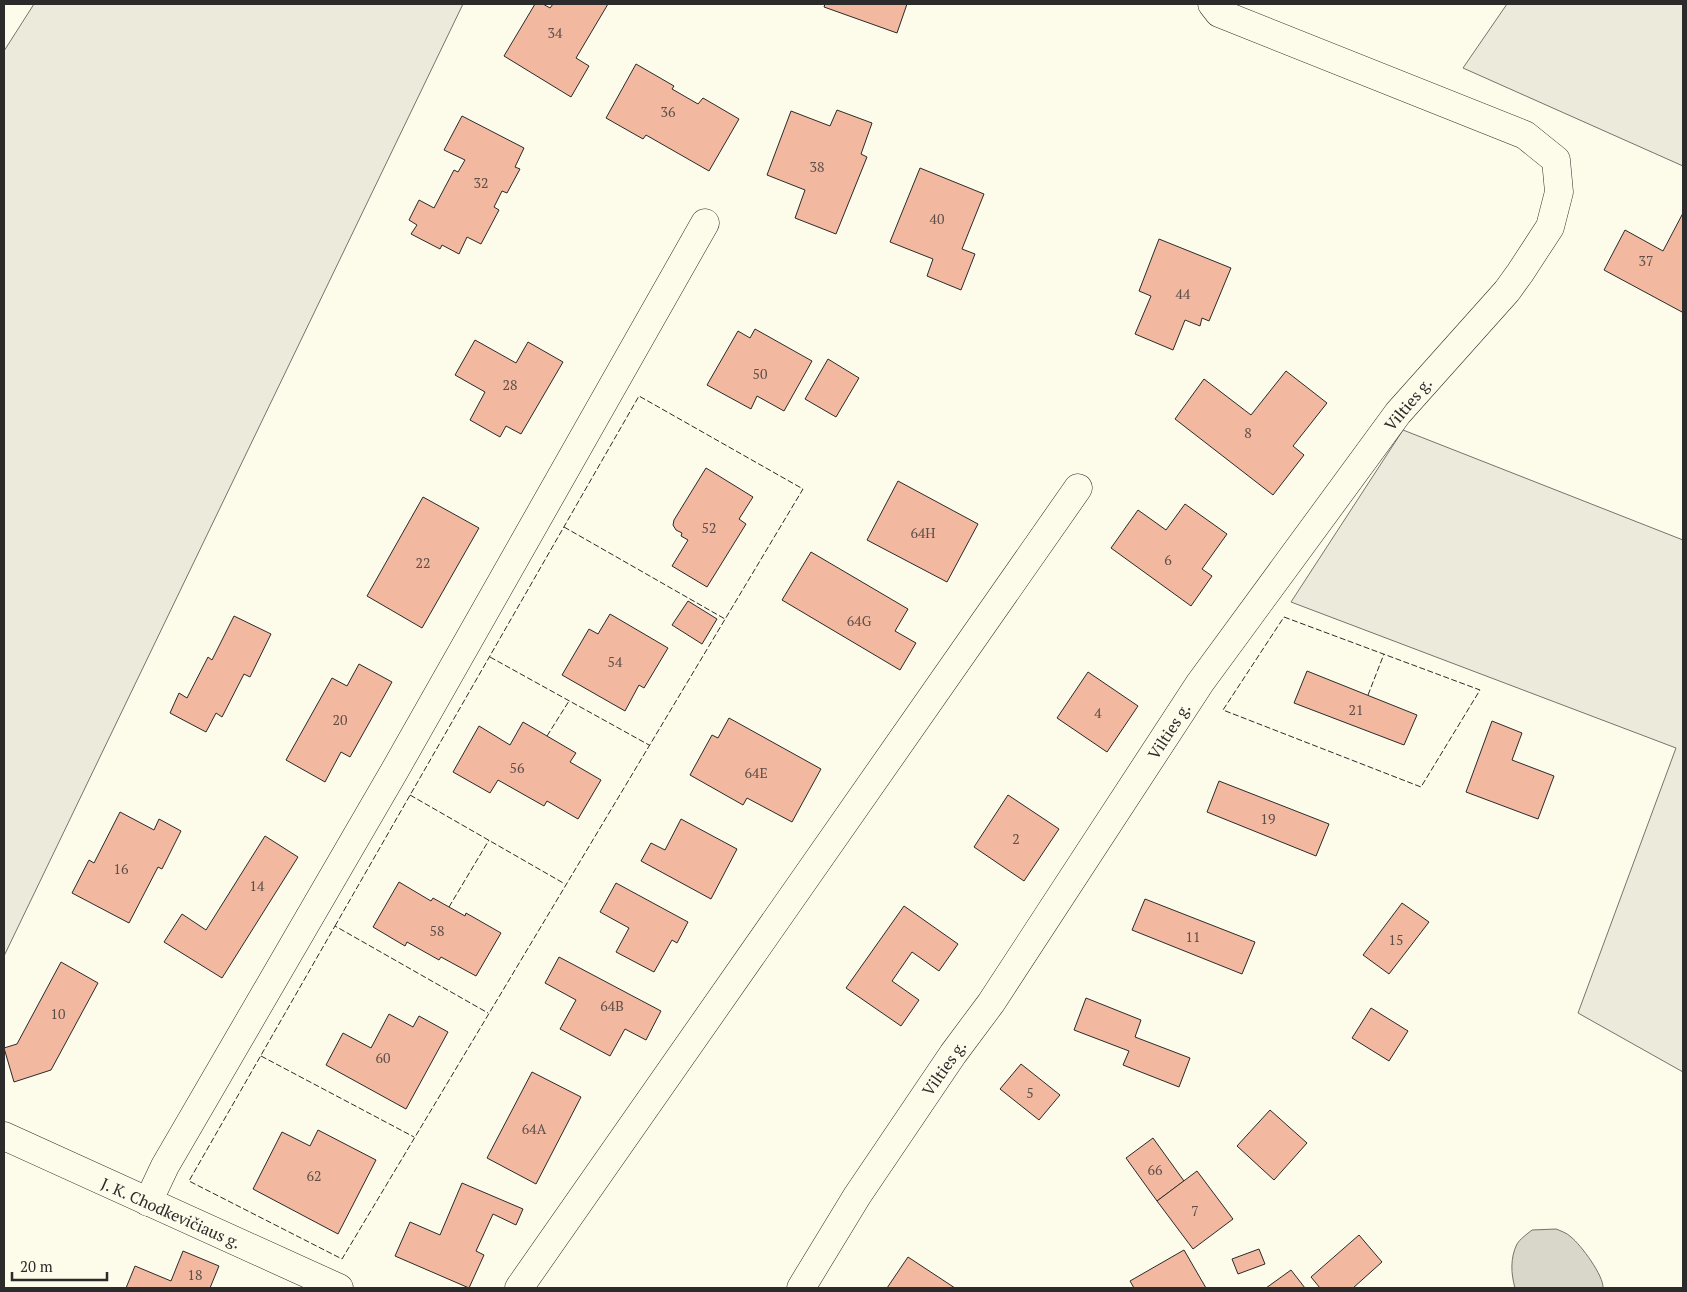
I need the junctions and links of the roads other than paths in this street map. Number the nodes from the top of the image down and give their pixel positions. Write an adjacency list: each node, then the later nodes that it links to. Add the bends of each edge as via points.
1 (1212, 4): 9 (street, Vilties g., via 1219,13 1525,135 1556,160 1559,192 1550,227 1508,291 1398,413 1200,683 996,995 857,1196)
2 (705, 223): 5 (street, via 165,1166)
3 (1078, 488): 8 (street)
4 (4, 1136): 5 (street, J. K. Chodkevičiaus g.)
5 (148, 1202): 6 (street, J. K. Chodkevičiaus g.)
6 (289, 1278): 7 (street, J. K. Chodkevičiaus g.)
7 (339, 1288)
8 (520, 1288)
9 (801, 1288)

